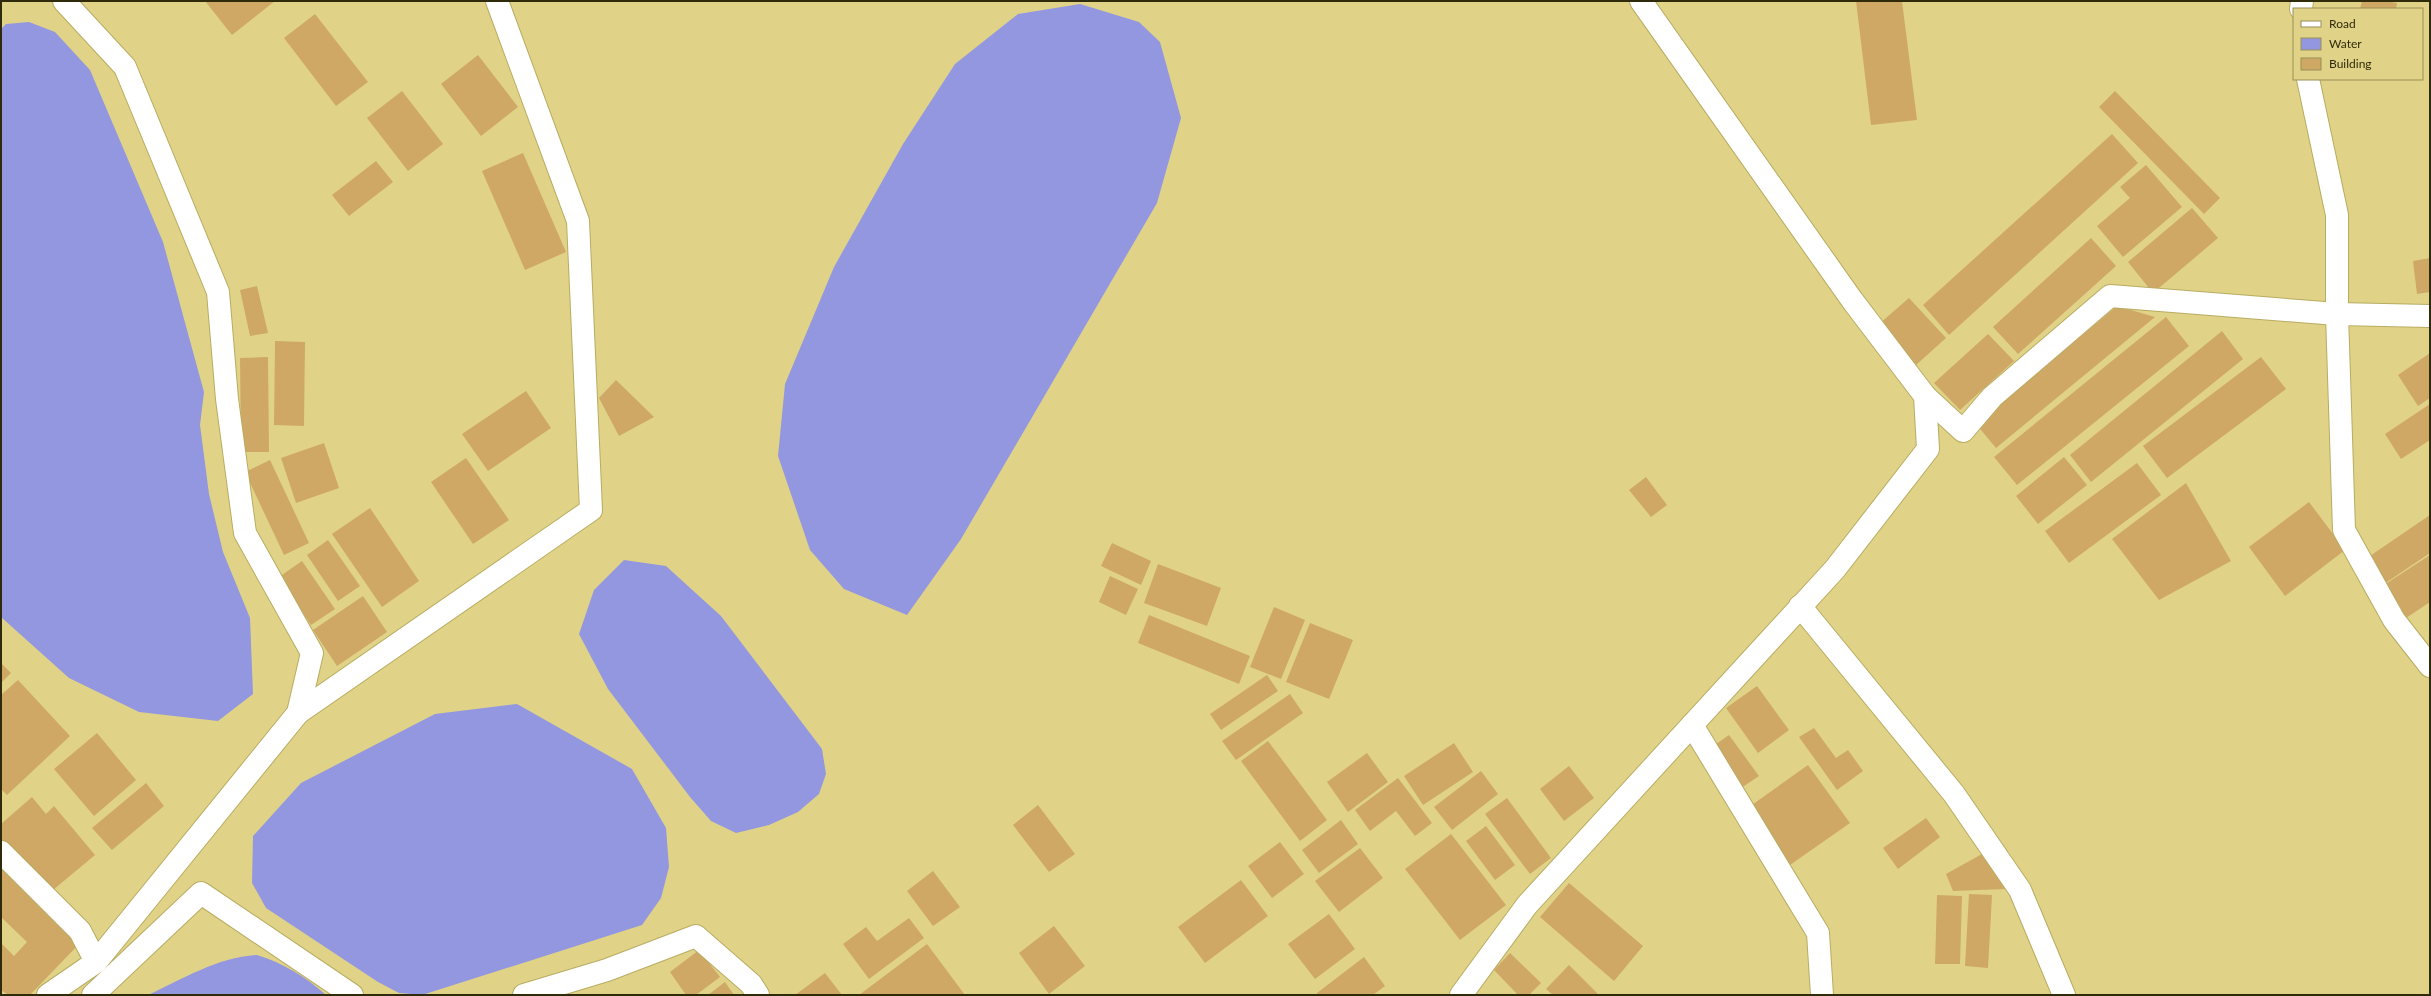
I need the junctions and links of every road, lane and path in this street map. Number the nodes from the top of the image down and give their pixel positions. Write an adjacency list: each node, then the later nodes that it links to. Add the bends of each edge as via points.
1 (64, 1): 10 (street, via 126,67 218,292 226,399 245,533 312,653)
2 (497, 1): 10 (street, via 578,220 591,510)
3 (1641, 1): 7 (street, via 1852,300)
4 (2308, 80): 5 (street, via 2338,215)
5 (2337, 314): 6 (street); 7 (street, via 2110,296 1992,397 1964,431); 9 (street, via 2344,530 2394,620)
6 (2430, 316)
7 (1925, 396): 8 (street, via 1928,449 1834,569)
8 (1800, 606): 11 (street); 21 (street, via 1954,794 2016,884)
9 (2430, 666)
10 (298, 713): 13 (street)
11 (1692, 725): 19 (street, via 1528,905); 20 (street, via 1818,933)
12 (1, 852): 13 (street, via 80,931)
13 (96, 962): 14 (street)
14 (48, 995)
15 (93, 995): 16 (street, via 200,893)
16 (352, 995)
17 (524, 995): 18 (street, via 607,970 696,936 751,984)
18 (758, 995)
19 (1461, 995)
20 (1822, 995)
21 (2064, 995)

